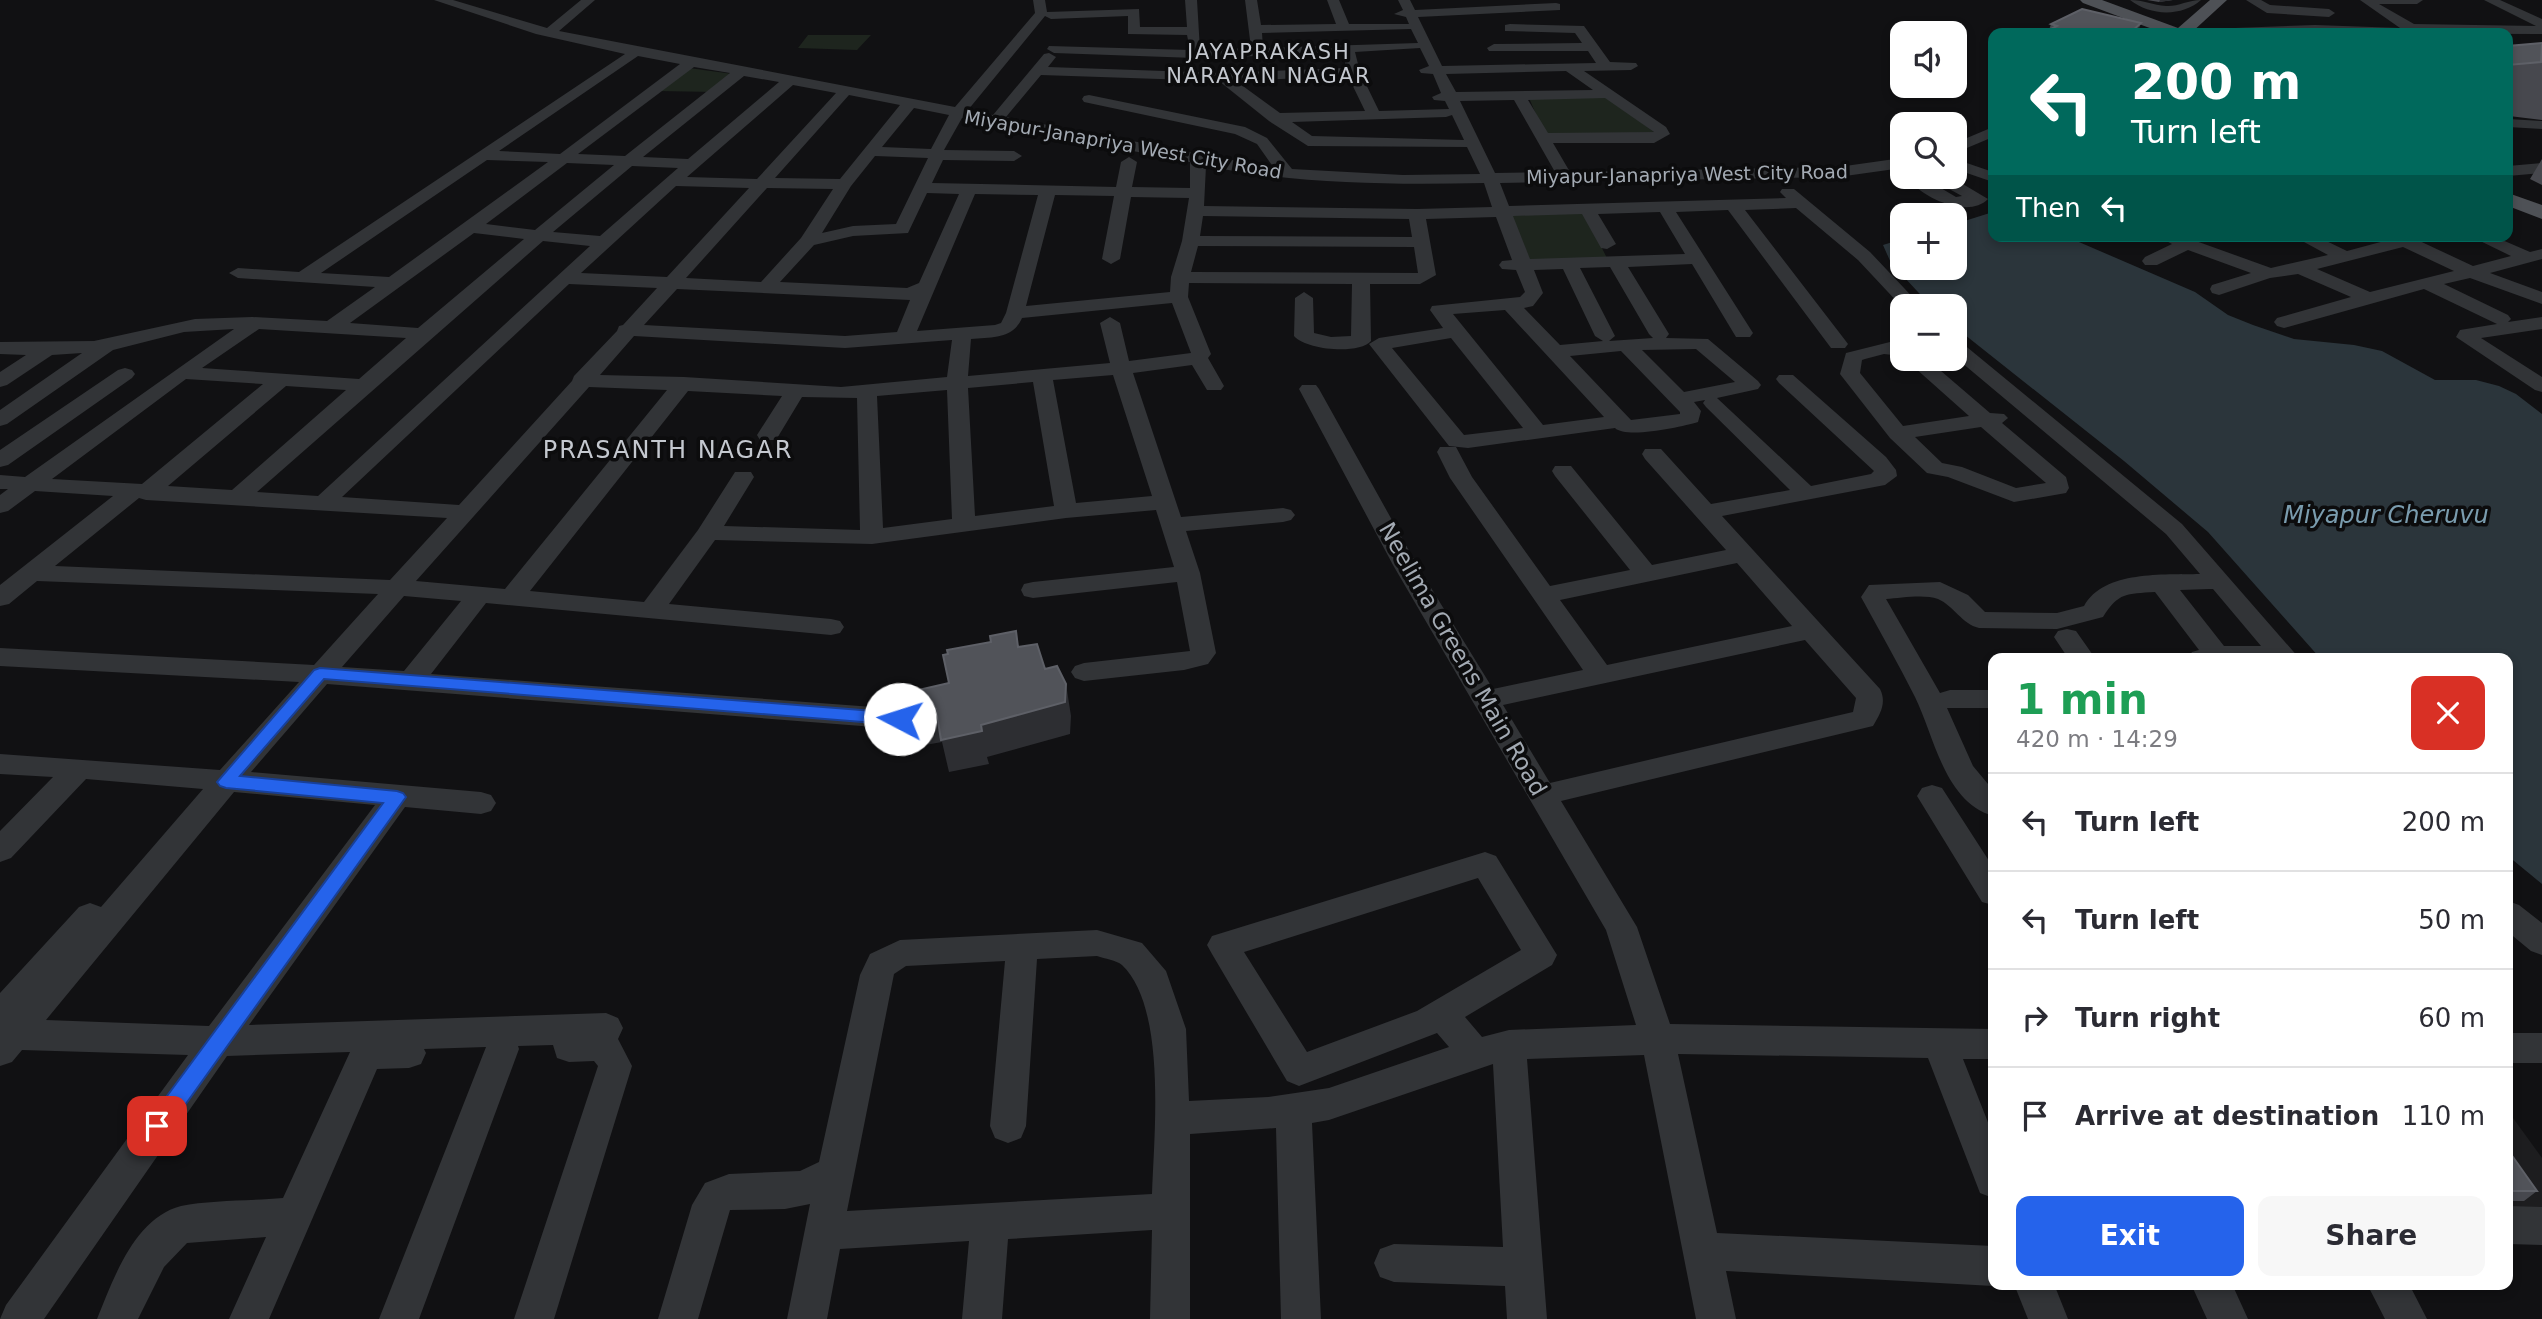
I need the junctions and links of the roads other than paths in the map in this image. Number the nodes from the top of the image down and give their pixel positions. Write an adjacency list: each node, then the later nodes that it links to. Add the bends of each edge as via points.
1 (440, 0): 33 (street, Miyapur-Janapriya West City Road)
2 (580, 0): 33 (street)
3 (589, 0): 33 (street)
4 (1039, 0): 61 (street, via 1041,13)
5 (1191, 0): 32 (street)
6 (1251, 0): 29 (street)
7 (1334, 0): 24 (street)
8 (1394, 0): 20 (street)
9 (1544, 0): 20 (street, via 1556,7 1474,16)
10 (2088, 0): 25 (main road)
11 (2100, 0): 26 (main road)
12 (2136, 0): 13 (street, via 2174,11)
13 (2195, 0)
14 (2252, 0): 15 (street, via 2267,9 2370,13)
15 (2351, 0)
16 (2366, 0): 17 (street); 28 (street)
17 (2417, 0)
18 (2490, 0): 23 (street)
19 (2213, 1): 27 (main road)
20 (1405, 14): 24 (street); 35 (street); 47 (street)
21 (1051, 15): 32 (street, via 1135,8 1133,31)
22 (1067, 21): 38 (street)
23 (2542, 24)
24 (1344, 28): 29 (street)
25 (2169, 28)
26 (2170, 28)
27 (2188, 28)
28 (2412, 28)
29 (1256, 29): 39 (street)
30 (2513, 30): 31 (street)
31 (2542, 30)
32 (1194, 31): 41 (street)
33 (545, 32): 40 (street, Miyapur-Janapriya West City Road)
34 (1493, 39): 36 (street); 36 (street, via 1575,28); 46 (street)
35 (1415, 47): 37 (street); 47 (street)
36 (1591, 47): 44 (street)
37 (1348, 49): 39 (street); 50 (street)
38 (1054, 50): 41 (street); 49 (street)
39 (1258, 51): 41 (street)
40 (636, 52): 42 (street, Miyapur-Janapriya West City Road); 79 (street)
41 (1195, 54)
42 (691, 62): 48 (street, Miyapur-Janapriya West City Road); 80 (street)
43 (1632, 66): 44 (street)
44 (1606, 67): 45 (street)
45 (1570, 68): 46 (street); 56 (street)
46 (1505, 69): 47 (street)
47 (1432, 70): 58 (street)
48 (741, 71): 53 (street, Miyapur-Janapriya West City Road); 82 (street)
49 (1039, 71): 51 (street); 65 (street)
50 (1353, 72): 52 (street); 62 (street)
51 (1103, 74): 55 (street); 63 (street)
52 (1222, 77): 55 (street); 64 (street)
53 (791, 79): 54 (street, Miyapur-Janapriya West City Road); 84 (street)
54 (843, 89): 59 (street, Miyapur-Janapriya West City Road); 96 (street)
55 (1153, 94): 63 (street); 74 (street)
56 (1606, 94): 57 (street); 72 (street, via 1662,134 1654,138)
57 (1520, 96): 58 (street); 72 (street)
58 (1445, 97): 60 (street); 94 (street)
59 (910, 103): 61 (street, Miyapur-Janapriya West City Road); 77 (street)
60 (1446, 113): 62 (street); 76 (street)
61 (957, 114): 65 (street, Miyapur-Janapriya West City Road); 78 (street)
62 (1374, 115): 64 (street)
63 (1077, 116): 67 (street, Miyapur-Janapriya West City Road); 81 (street, Miyapur-Janapriya West City Road)
64 (1274, 118): 70 (street)
65 (996, 120): 67 (street, Miyapur-Janapriya West City Road)
66 (2513, 123): 68 (street)
67 (1025, 125): 90 (street)
68 (2542, 125)
69 (1988, 134): 75 (street)
70 (1301, 136): 74 (street); 76 (street, via 1312,142)
71 (2542, 137): 73 (street)
72 (1543, 138): 92 (street)
73 (2513, 139)
74 (1264, 143): 91 (street)
75 (1967, 143)
76 (1461, 144): 94 (street)
77 (871, 151): 78 (street); 97 (street)
78 (938, 151): 90 (street); 98 (street)
79 (483, 155): 80 (street); 138 (street)
80 (561, 158): 82 (street); 113 (street)
81 (1198, 159): 91 (street, Miyapur-Janapriya West City Road); 104 (street)
82 (626, 161): 84 (street); 114 (street)
83 (1129, 162): 101 (street)
84 (690, 164): 95 (street)
85 (1890, 165): 89 (street, Miyapur-Janapriya West City Road, via 1852,171)
86 (1967, 168): 93 (street)
87 (2542, 168): 88 (street)
88 (2513, 171)
89 (1764, 172): 92 (street, Miyapur-Janapriya West City Road); 105 (street)
90 (1010, 173): 99 (street); 100 (street)
91 (1288, 174): 94 (street, Miyapur-Janapriya West City Road)
92 (1564, 175): 94 (street, Miyapur-Janapriya West City Road)
93 (1988, 175)
94 (1482, 179): 110 (street)
95 (672, 181): 96 (street); 116 (street)
96 (757, 183): 97 (street); 142 (street)
97 (844, 184): 115 (street)
98 (921, 188): 99 (street); 115 (street, via 902,229 853,231)
99 (969, 189): 147 (street)
100 (1048, 190): 101 (street); 153 (street)
101 (1125, 191): 104 (street); 128 (street)
102 (2513, 194): 107 (main road)
103 (2513, 201): 111 (main road)
104 (1196, 202): 112 (street); 117 (street)
105 (1801, 203): 106 (street); 148 (street)
106 (1733, 205): 108 (street); 168 (street)
107 (2542, 206)
108 (1665, 207): 109 (street); 129 (street)
109 (1587, 209): 110 (street); 124 (street)
110 (1494, 212): 112 (street); 133 (street)
111 (2542, 214)
112 (1416, 215): 118 (street)
113 (471, 228): 114 (street); 141 (street)
114 (537, 236): 116 (street); 163 (street)
115 (808, 241): 144 (street)
116 (603, 242): 139 (street)
117 (1191, 242): 118 (street); 145 (street)
118 (1420, 242): 140 (street, via 1424,278)
119 (2182, 242): 125 (street)
120 (2314, 242): 127 (street)
121 (2390, 242): 127 (street)
122 (2406, 242): 135 (street)
123 (2495, 242): 126 (street)
124 (1607, 244)
125 (2187, 244): 131 (street); 137 (street)
126 (2535, 256): 135 (street)
127 (2346, 257): 134 (street)
128 (1111, 259)
129 (1697, 259): 130 (street); 162 (street)
130 (1616, 261): 132 (street); 164 (street)
131 (2151, 261)
132 (1569, 263): 133 (street); 166 (street)
133 (1515, 265): 152 (street, via 1534,295 1526,302)
134 (2302, 269): 137 (street); 150 (street)
135 (2472, 272): 143 (street); 151 (street)
136 (238, 273): 138 (street)
137 (2269, 273): 146 (street)
138 (304, 276): 141 (street)
139 (566, 278): 142 (street); 213 (street)
140 (1360, 279): 145 (street); 149 (street, via 1361,341 1315,342 1307,338)
141 (391, 283): 159 (street)
142 (664, 283): 144 (street); 160 (street); 216 (street)
143 (2426, 284): 150 (street); 154 (street)
144 (766, 287): 147 (street, via 903,294)
145 (1179, 287): 153 (street); 176 (street, via 1201,354)
146 (2219, 289)
147 (923, 290): 167 (street)
148 (1900, 294)
149 (1304, 298)
150 (2368, 298): 155 (street)
151 (2542, 298)
152 (1514, 303): 161 (street, via 1440,309); 174 (street)
153 (1015, 313): 165 (street, via 1009,326 999,331)
154 (2501, 319)
155 (2284, 322)
156 (1110, 323): 177 (street)
157 (2542, 323): 190 (street, via 2479,330 2466,337)
158 (254, 324): 159 (street); 169 (street, via 190,325); 179 (street)
159 (331, 327): 163 (street)
160 (626, 330): 167 (street, via 845,342); 184 (street)
161 (1457, 331): 200 (street); 200 (street, via 1379,344 1457,441)
162 (1743, 333)
163 (424, 334): 188 (street)
164 (1659, 334)
165 (962, 336): 167 (street); 186 (street)
166 (1605, 336)
167 (904, 339)
168 (1838, 344)
169 (107, 345): 173 (street); 198 (street)
170 (1626, 345): 174 (street); 194 (street); 194 (street, via 1701,343 1751,384)
171 (1890, 348): 201 (street, via 1853,357 1850,374)
172 (1, 349): 173 (street)
173 (47, 349): 185 (street)
174 (1553, 352): 199 (street)
175 (1967, 356): 196 (street)
176 (1198, 358): 177 (street); 189 (street)
177 (1121, 368): 181 (street); 218 (street)
178 (1929, 371): 197 (street)
179 (182, 373): 182 (street); 209 (street)
180 (125, 374): 205 (street)
181 (1042, 375): 186 (street); 215 (street)
182 (282, 379): 188 (street); 210 (street)
183 (1786, 379): 211 (street, via 1885,470 1886,476 1877,480)
184 (581, 380): 187 (street); 216 (street)
185 (0, 381)
186 (957, 382): 193 (street); 220 (street)
187 (684, 383): 192 (street); 233 (street)
188 (363, 385): 212 (street)
189 (1214, 386)
190 (2542, 386)
191 (1309, 389): 249 (street, Neelima Greens Main Road)
192 (796, 390): 193 (street); 202 (street)
193 (867, 392): 222 (street)
194 (1679, 399): 199 (street, via 1691,411 1691,418 1634,428)
195 (1713, 403): 211 (street)
196 (2034, 413): 197 (street); 227 (street, via 2175,529)
197 (1987, 419): 201 (street); 201 (street, via 2058,482 2058,488 2014,495 1936,468)
198 (0, 420)
199 (1618, 421): 200 (street)
200 (1537, 432)
201 (1898, 433)
202 (768, 435)
203 (1448, 452): 232 (street, via 1461,478)
204 (1653, 454): 217 (street)
205 (0, 460)
206 (1563, 471): 226 (street)
207 (743, 477): 221 (street)
208 (0, 482): 209 (street)
209 (32, 483): 210 (street); 214 (street)
210 (139, 492): 212 (street); 224 (street)
211 (1806, 494): 217 (street)
212 (237, 499): 213 (street)
213 (322, 503): 216 (street)
214 (0, 506)
215 (1066, 511): 218 (street); 220 (street)
216 (456, 512): 229 (street)
217 (1707, 512): 223 (street)
218 (1169, 514): 219 (street); 225 (street)
219 (1283, 515)
220 (964, 523): 222 (street)
221 (708, 533): 222 (street); 235 (street)
222 (872, 537)
223 (1744, 554): 226 (street); 237 (street)
224 (32, 573): 229 (street); 234 (street)
225 (1188, 573): 230 (street); 243 (street, via 1202,656)
226 (1647, 574): 232 (street)
227 (2220, 581): 228 (street); 241 (street)
228 (2161, 583): 240 (street); 257 (street, via 2112,591 2100,599 2094,611 2057,621 1979,620 1940,590 1890,589 1873,597 1929,699 1964,778)
229 (389, 586): 231 (street); 244 (street)
230 (1033, 590)
231 (480, 594): 233 (street); 246 (street)
232 (1544, 596): 245 (street)
233 (512, 597): 235 (street)
234 (0, 598)
235 (652, 609): 236 (street)
236 (831, 627)
237 (1811, 630): 245 (street); 254 (street, via 1870,696 1863,719)
238 (2067, 637): 239 (street)
239 (2078, 653)
240 (2206, 653)
241 (2282, 653)
242 (0, 657): 244 (street)
243 (1084, 672)
244 (313, 673): 246 (street); 253 (street)
245 (1600, 675): 249 (street)
246 (411, 681): 250 (street)
247 (1950, 699): 248 (street)
248 (1988, 699)
249 (1485, 700): 254 (street, Neelima Greens Main Road)
250 (900, 719)
251 (0, 764): 252 (street)
252 (79, 768): 253 (street); 259 (street)
253 (219, 781): 256 (street); 266 (street)
254 (1543, 795): 267 (street, Neelima Greens Main Road, via 1621,927)
255 (1932, 796): 260 (street)
256 (397, 797): 258 (street); 268 (street)
257 (1988, 801)
258 (481, 803)
259 (0, 850)
260 (1988, 885)
261 (2513, 918): 262 (street)
262 (2542, 942)
263 (1022, 947): 277 (street, via 1097,943 1131,953 1154,981 1169,1029); 278 (street); 280 (street, via 900,953 882,964)
264 (1442, 1013): 264 (street, via 1299,1070 1223,945 1485,864 1541,955); 275 (street)
265 (606, 1028): 271 (street)
266 (3, 1034): 268 (street)
267 (1658, 1039): 269 (street); 275 (street); 287 (street, Neelima Greens Main Road)
268 (218, 1041): 271 (street); 294 (street)
269 (1939, 1043): 270 (street); 279 (street)
270 (1988, 1044)
271 (370, 1045): 274 (street); 282 (street)
272 (2513, 1048): 273 (street)
273 (2542, 1048)
274 (502, 1049): 297 (street); 298 (street, via 601,1046 612,1054 615,1066)
275 (1476, 1054): 276 (street, via 1329,1104); 290 (street)
276 (1293, 1109): 277 (street); 303 (street)
277 (1172, 1118): 281 (street)
278 (1008, 1126)
279 (1988, 1167)
280 (835, 1172): 286 (street); 299 (street, via 810,1188 718,1196 711,1205)
281 (1171, 1211): 283 (street); 302 (street)
282 (295, 1216): 295 (street, via 181,1225 169,1231 156,1243); 296 (street)
283 (990, 1221): 286 (street); 301 (street)
284 (2513, 1225): 285 (street)
285 (2542, 1226)
286 (824, 1231): 300 (street)
287 (1703, 1251): 289 (street); 305 (street, Neelima Greens Main Road)
288 (1394, 1263): 290 (street)
289 (1988, 1266)
290 (1522, 1267): 304 (street)
291 (2036, 1290): 306 (street)
292 (2214, 1290): 307 (street)
293 (2390, 1290): 308 (street)
294 (20, 1319)
295 (117, 1319)
296 (249, 1319)
297 (399, 1319)
298 (534, 1319)
299 (678, 1319)
300 (807, 1319)
301 (982, 1319)
302 (1170, 1319)
303 (1301, 1319)
304 (1527, 1319)
305 (1716, 1319)
306 (2048, 1319)
307 (2228, 1319)
308 (2407, 1319)

